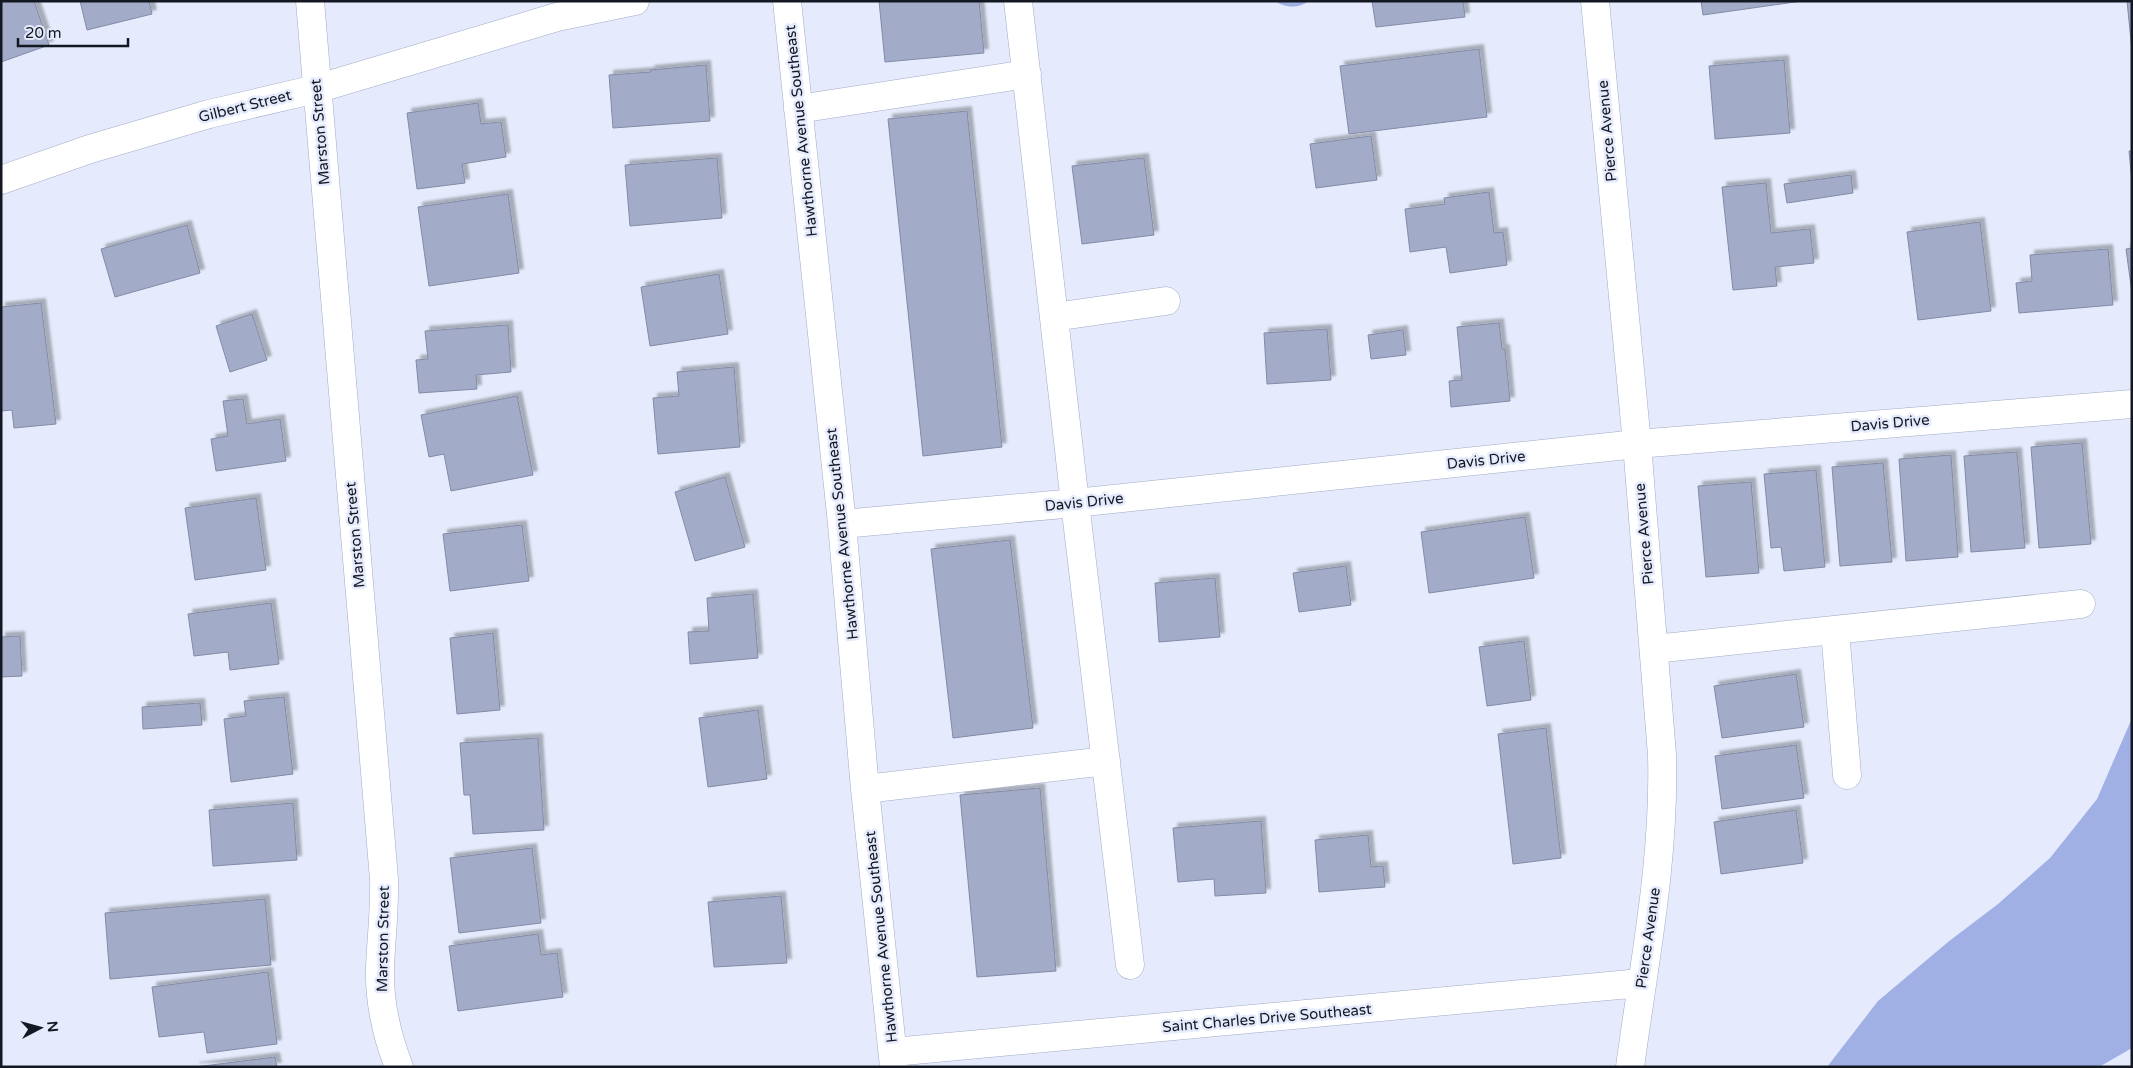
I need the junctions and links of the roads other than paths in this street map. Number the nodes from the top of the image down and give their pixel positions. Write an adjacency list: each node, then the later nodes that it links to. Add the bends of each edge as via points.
1 (310, 1): 8 (street, Marston Street)
2 (635, 1): 6 (street, Gilbert Street)
3 (787, 1): 9 (street, Hawthorne Avenue Southeast)
4 (1018, 1): 7 (street)
5 (1595, 1): 14 (street, Pierce Avenue)
6 (549, 9): 8 (street, Gilbert Street)
7 (1027, 74): 9 (street); 12 (street)
8 (316, 89): 10 (street, Gilbert Street, via 209,114 90,149); 26 (street, Marston Street, via 382,851 385,912 381,997)
9 (798, 110): 16 (street, Hawthorne Avenue Southeast)
10 (1, 180)
11 (1166, 301): 12 (street)
12 (1054, 317): 15 (street)
13 (2132, 404): 14 (street, Davis Drive)
14 (1637, 444): 15 (street, Davis Drive); 19 (street, Pierce Avenue)
15 (1075, 503): 16 (street, Davis Drive); 20 (street)
16 (842, 524): 22 (street, Hawthorne Avenue Southeast)
17 (2081, 604): 18 (street)
18 (1836, 630): 19 (street); 21 (street)
19 (1654, 649): 24 (street, Pierce Avenue, via 1662,755 1662,822)
20 (1106, 761): 22 (street); 23 (street)
21 (1847, 775)
22 (865, 789): 25 (street, Hawthorne Avenue Southeast)
23 (1130, 965)
24 (1641, 983): 25 (street, Saint Charles Drive Southeast); 27 (street, Pierce Avenue)
25 (894, 1060)
26 (399, 1067)
27 (1630, 1067)

